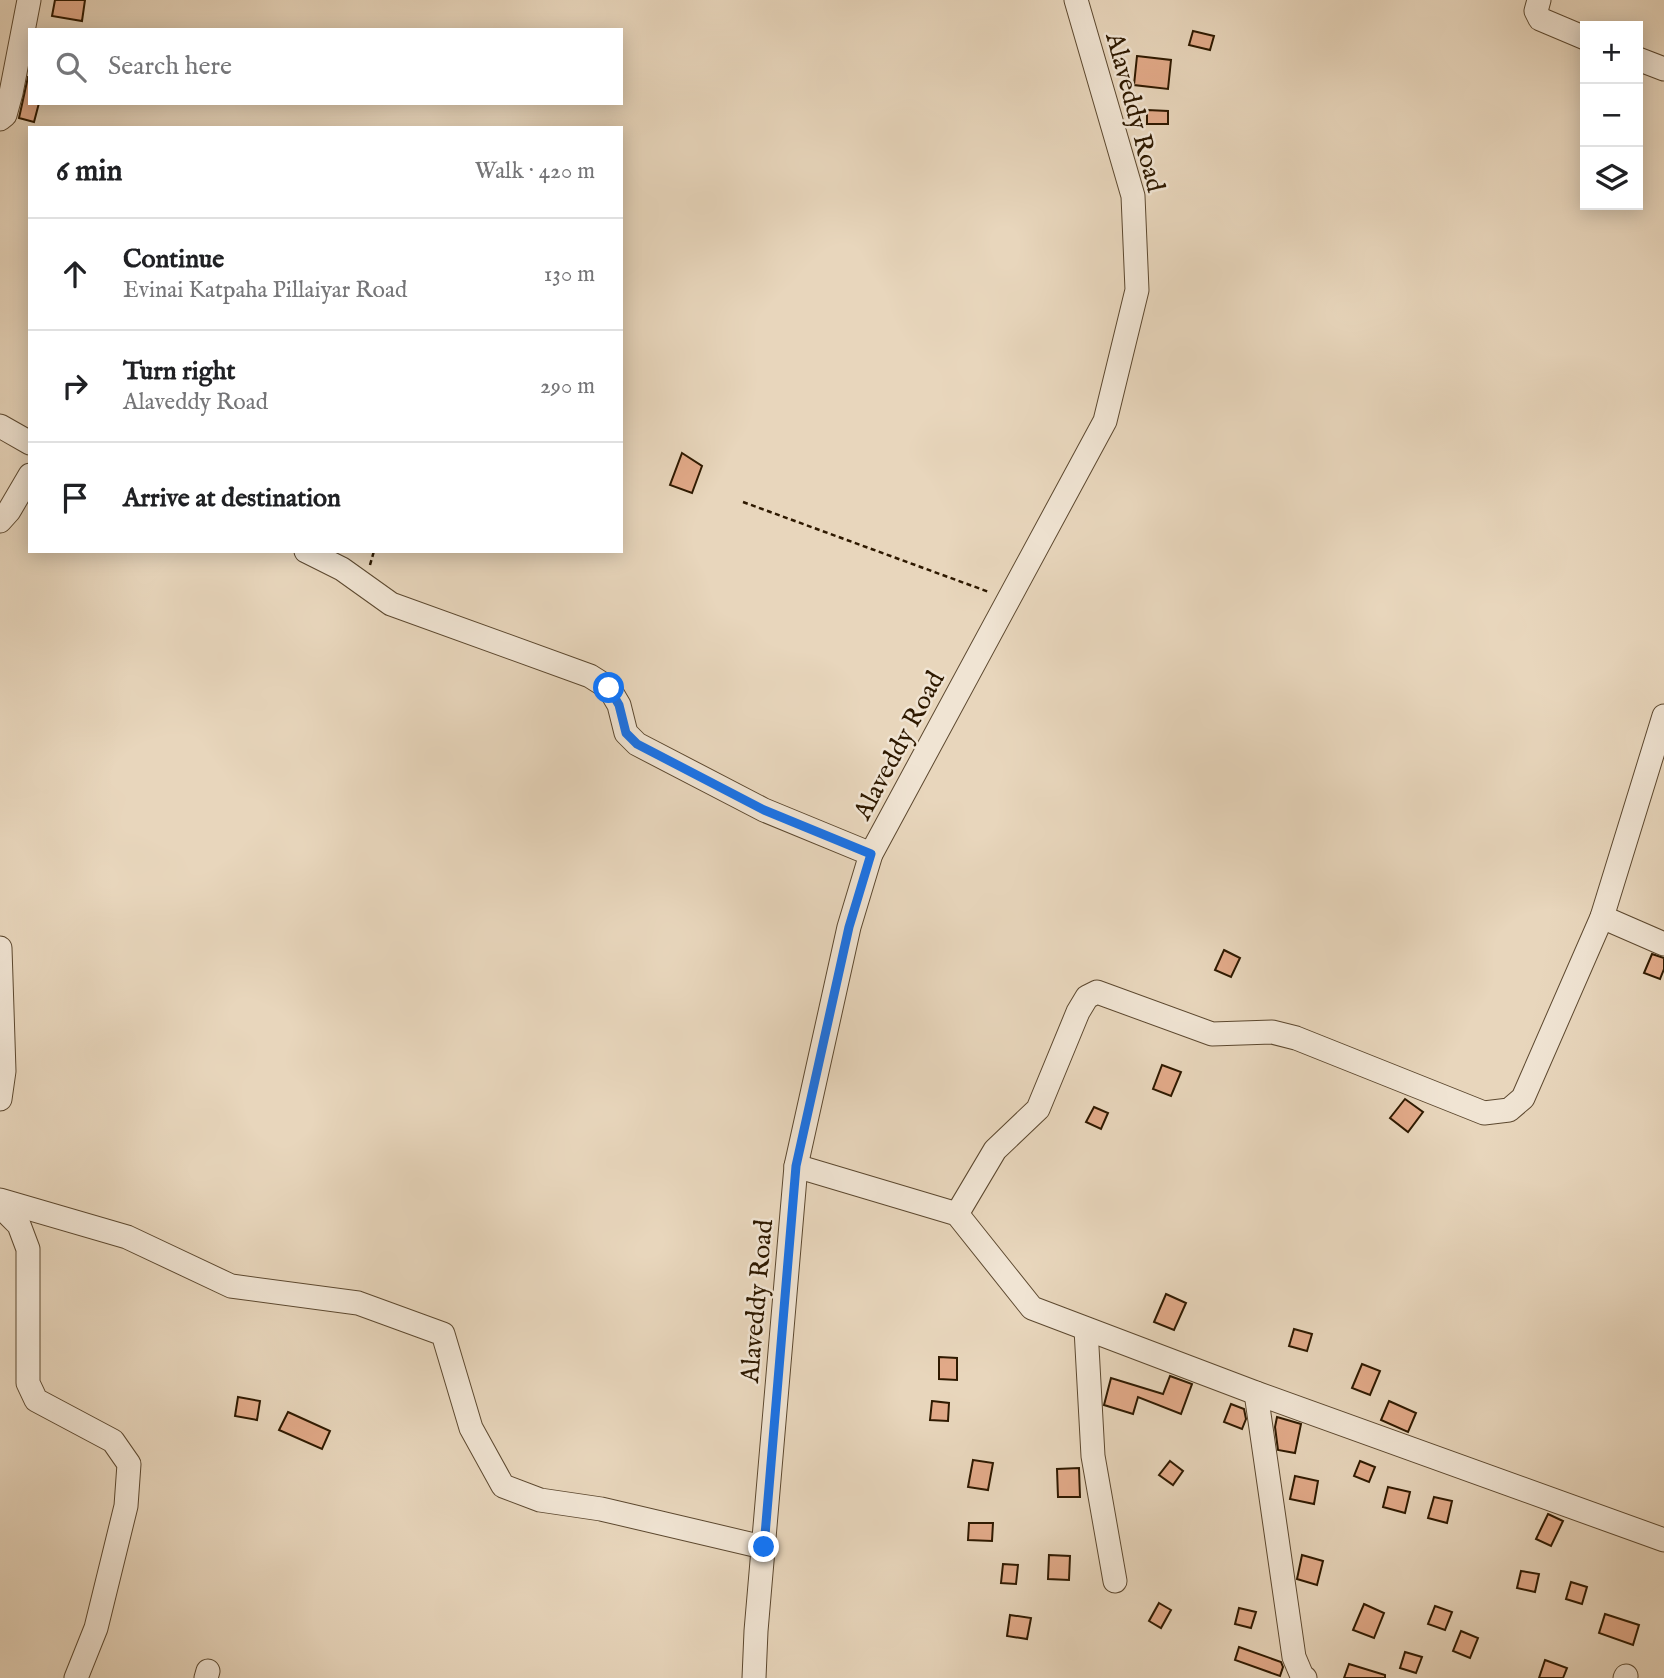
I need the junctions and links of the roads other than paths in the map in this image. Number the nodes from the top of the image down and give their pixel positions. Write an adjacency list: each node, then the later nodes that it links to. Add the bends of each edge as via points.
1 (29, 0): 7 (street, via 11,93)
2 (1076, 0): 14 (street, Alaveddy Road, via 1133,196 1137,290 1105,421)
3 (1539, 0): 4 (street, via 1536,11 1540,19)
4 (1580, 36)
5 (1643, 60): 6 (street)
6 (1664, 69)
7 (0, 119)
8 (0, 426): 9 (street)
9 (28, 442)
10 (28, 478): 11 (street)
11 (0, 521)
12 (310, 553): 14 (street, via 342,569 391,604 590,676 609,688 626,733 637,744 764,810)
13 (1664, 716): 15 (street)
14 (871, 854): 19 (street, Alaveddy Road, via 849,927)
15 (1602, 917): 16 (street); 22 (street, via 1523,1098 1509,1110 1484,1112 1296,1038 1272,1032 1212,1034 1097,992 1087,997 1078,1012 1038,1109 995,1150)
16 (1664, 944)
17 (0, 948): 18 (street, via 4,1071)
18 (0, 1099)
19 (796, 1166): 22 (street); 26 (street, Alaveddy Road)
20 (0, 1200): 26 (street, via 127,1237 232,1286 358,1303 443,1334 471,1428 503,1486 540,1500 601,1509)
21 (0, 1206): 28 (street, via 19,1225 28,1249 28,1383 36,1400 113,1441 129,1464 126,1506 96,1628)
22 (957, 1213): 23 (street, via 1032,1308)
23 (1086, 1329): 24 (street); 27 (street, via 1093,1456)
24 (1256, 1392): 25 (street); 30 (street, via 1294,1657)
25 (1664, 1540)
26 (764, 1547): 29 (street, Alaveddy Road)
27 (1115, 1581)
28 (76, 1678)
29 (754, 1678)
30 (1305, 1678)

